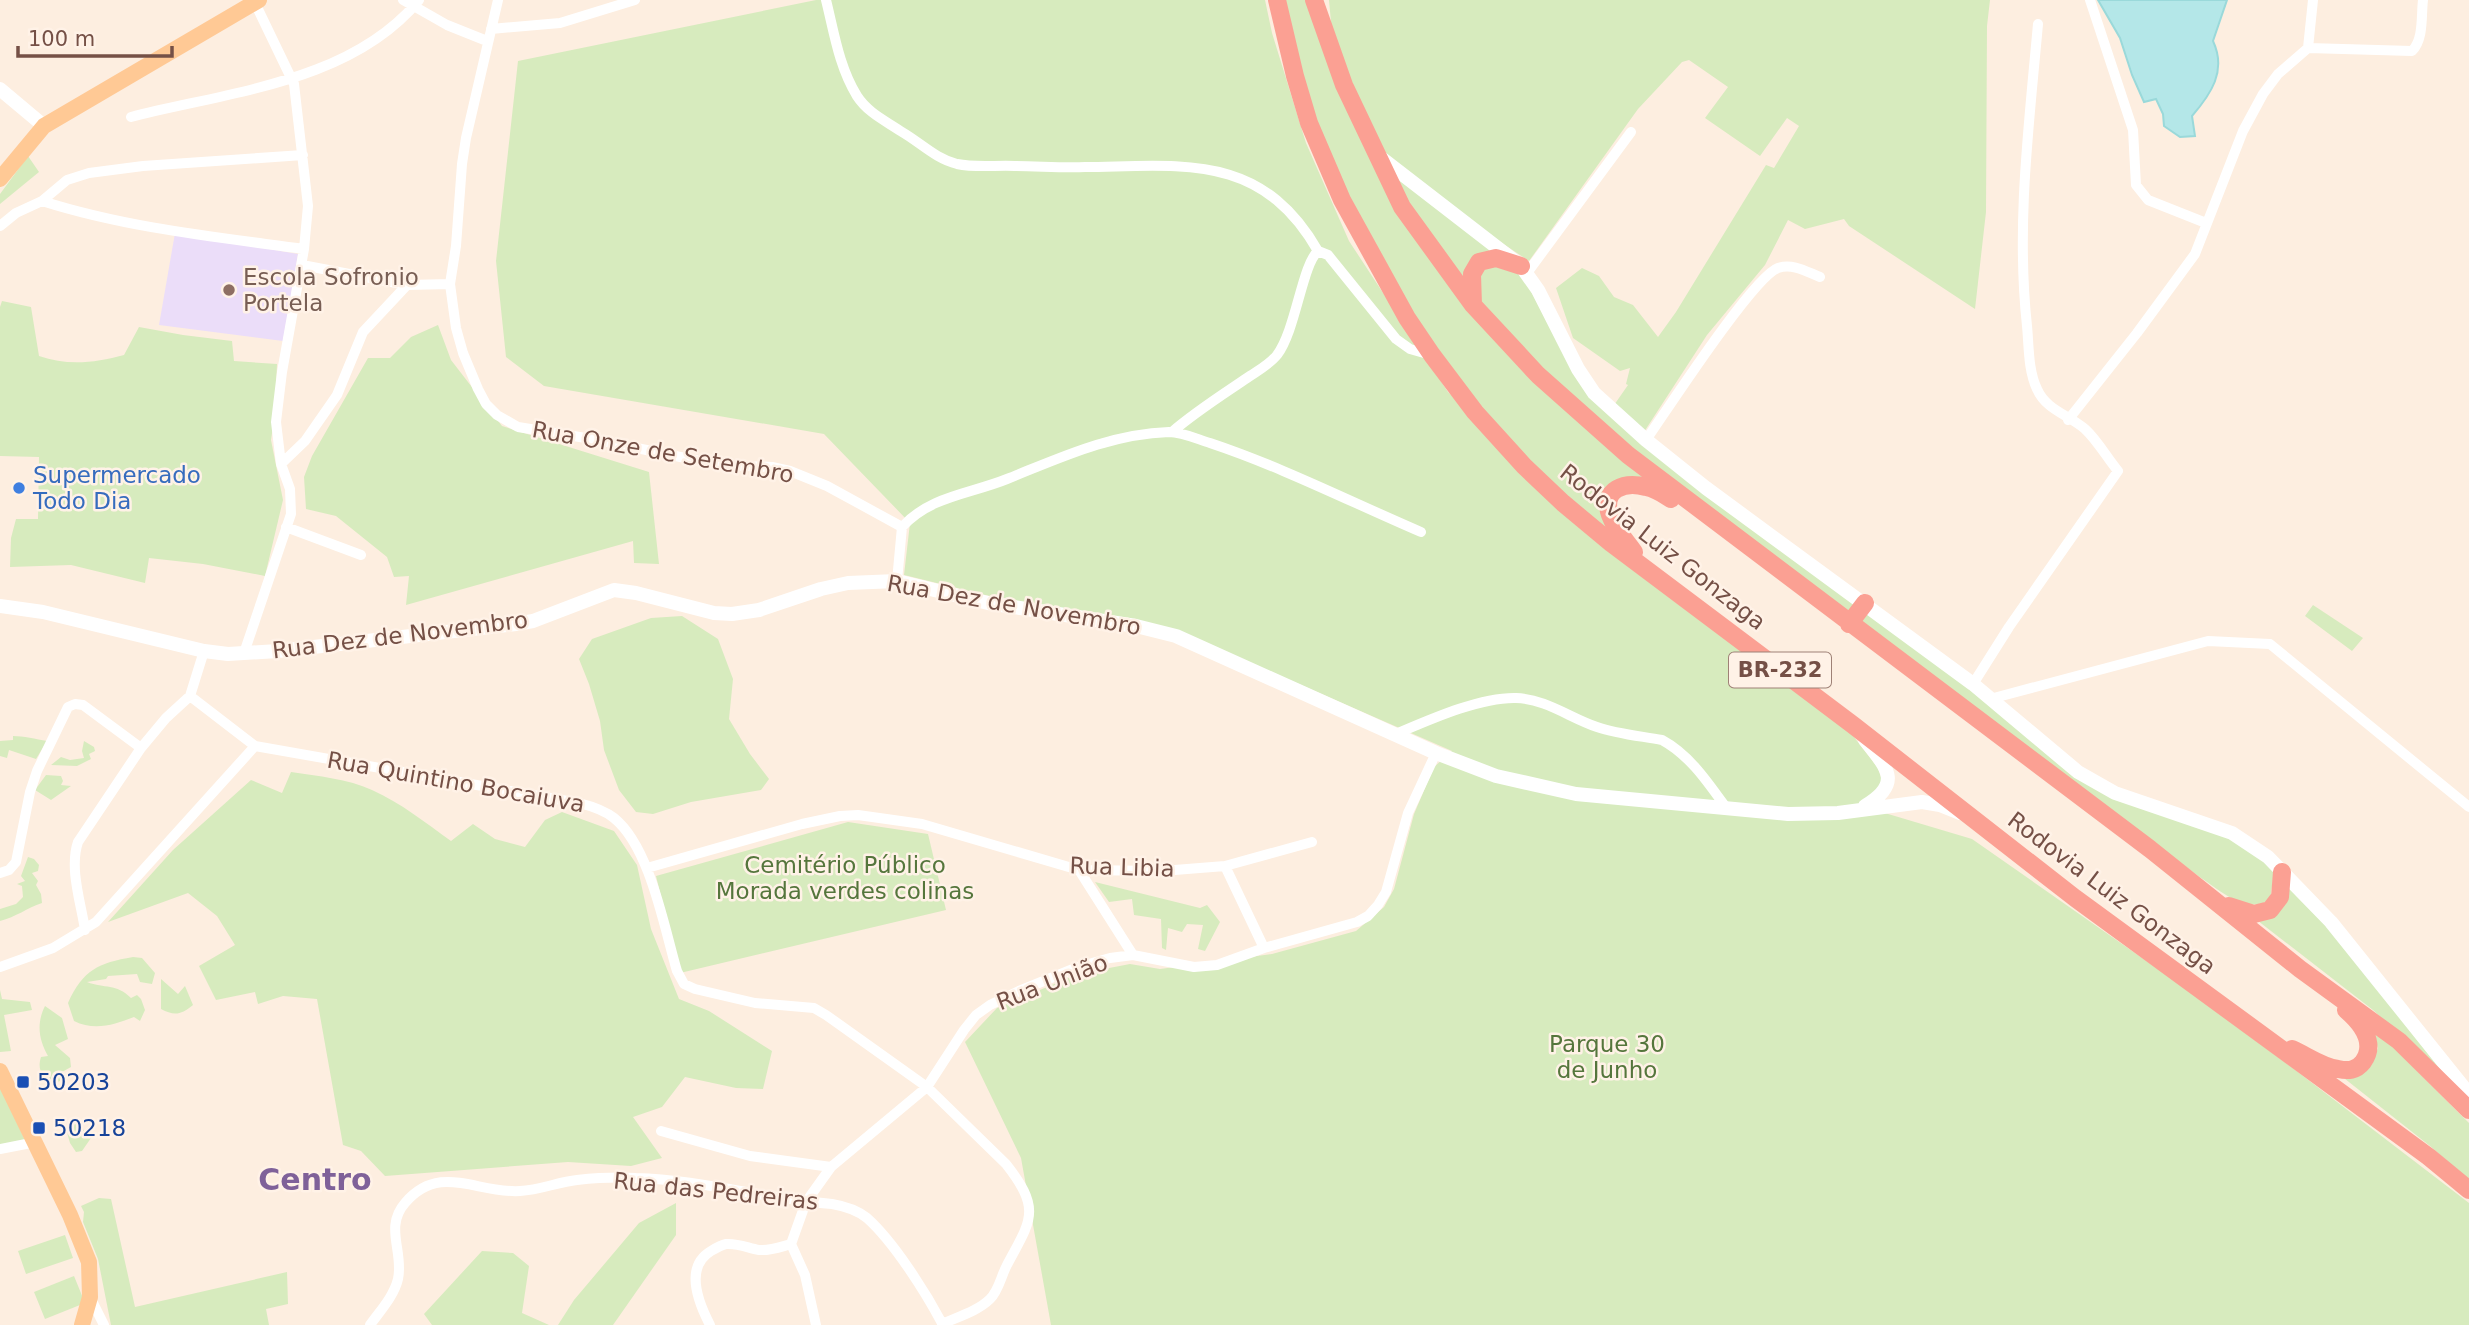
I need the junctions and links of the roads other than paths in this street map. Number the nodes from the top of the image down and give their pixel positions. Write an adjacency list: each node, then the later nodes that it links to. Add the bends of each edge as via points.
1 (403, 0): 11 (street)
2 (498, 0): 13 (street, Rua Onze de Setembro)
3 (635, 0): 13 (street, via 561,23)
4 (826, 0): 28 (street, via 841,58 858,97 875,115 935,155 977,166 1162,165 1220,171 1249,181 1281,203)
5 (1277, 0): 35 (highway, Rodovia Luiz Gonzaga / BR-232, via 1309,123 1342,200)
6 (1314, 0): 21 (highway, BR-232, via 1344,85)
7 (2091, 0): 25 (street, via 2133,130 2136,185 2148,201)
8 (2313, 0): 15 (street)
9 (2423, 0): 15 (street, via 2420,37 2412,51)
10 (257, 1): 16 (street); 19 (main road)
11 (416, 3): 14 (street, via 447,25); 16 (street, via 363,48)
12 (2038, 24): 36 (street, via 2023,195 2024,301 2037,390)
13 (491, 29): 14 (street, Rua Onze de Setembro)
14 (487, 41): 32 (street, Rua Onze de Setembro, via 462,164)
15 (2308, 48): 25 (street, via 2283,68 2263,94)
16 (290, 79): 18 (street); 22 (street)
17 (0, 89): 19 (main road)
18 (131, 117)
19 (44, 125): 23 (main road)
20 (1632, 132): 30 (street)
21 (1377, 154): 30 (main road); 34 (highway, BR-232, via 1402,207)
22 (303, 155): 24 (street, via 89,173 67,180); 27 (street, via 308,206)
23 (0, 179)
24 (42, 201): 26 (street); 27 (street, via 139,226)
25 (2206, 223): 36 (street, via 2187,266)
26 (0, 226)
27 (304, 249): 29 (street)
28 (1318, 251): 35 (street, via 1328,255 1396,339 1409,349); 37 (street, via 1287,339 1275,357)
29 (302, 265): 33 (street); 39 (street, via 278,400)
30 (1524, 269): 34 (highway, via 1496,257 1479,262 1472,274); 38 (main road, via 1589,386)
31 (1820, 277): 38 (street, via 1788,266 1766,277)
32 (450, 284): 33 (street); 42 (street, Rua Onze de Setembro, via 463,353 486,404 507,422 719,465 790,471)
33 (407, 285): 39 (street, via 363,332 337,395 305,441)
34 (1473, 305): 40 (highway, BR-232, via 1601,432)
35 (1432, 355): 45 (highway, Rodovia Luiz Gonzaga / BR-232, via 1524,466)
36 (2068, 419): 52 (street, via 2088,432 2118,471)
37 (1172, 432): 42 (street, via 1082,447 1003,481 934,503); 43 (street, via 1255,459)
38 (1646, 439): 47 (main road)
39 (281, 464): 41 (street, via 292,503)
40 (1720, 526): 45 (highway, BR-232, via 1656,490 1619,486 1608,503 1610,516); 49 (highway, BR-232)
41 (286, 527): 44 (street); 51 (street)
42 (902, 527): 46 (street)
43 (1420, 532)
44 (361, 555)
45 (1645, 566): 55 (highway, Rodovia Luiz Gonzaga / BR-232)
46 (897, 580): 51 (main road, Rua Dez de Novembro, via 848,583 732,614 614,590 516,624); 56 (main road, Rua Dez de Novembro, via 988,603 1159,631)
47 (1865, 603): 49 (highway); 52 (main road)
48 (0, 606): 50 (main road, Rua Dez de Novembro)
49 (1849, 624): 70 (highway, BR-232)
50 (204, 651): 51 (main road, Rua Dez de Novembro); 53 (street)
51 (244, 653)
52 (1973, 684): 54 (main road)
53 (190, 696): 57 (street, Rua Quintino Bocaiuva); 58 (street)
54 (1990, 699): 60 (street, via 2208,641 2270,644); 68 (main road, via 2098,785 2232,833)
55 (1853, 725): 62 (main road, via 1888,777 1881,797); 63 (highway, Rodovia Luiz Gonzaga / BR-232)
56 (1396, 734): 59 (main road, Rua Dez de Novembro); 61 (street, via 1446,714 1526,699 1606,730 1668,743 1707,780)
57 (255, 746): 66 (street, Rua Quintino Bocaiuva, via 593,806 621,824); 71 (street, via 103,916)
58 (141, 748): 69 (street, via 83,705 68,707 30,792 19,855 13,867); 71 (street, via 76,850)
59 (1436, 752): 61 (main road, Rua Dez de Novembro, via 1496,776 1576,794); 72 (street, Rua União, via 1408,813 1386,892 1378,905 1357,922)
60 (2469, 807)
61 (1727, 809): 62 (main road, Rua Dez de Novembro, via 1788,814)
62 (1859, 810): 63 (main road, Rua Dez de Novembro, via 1928,802)
63 (1976, 820): 76 (highway, Rodovia Luiz Gonzaga / BR-232)
64 (1312, 842): 65 (street, Rua Libia)
65 (1225, 866): 67 (street, Rua Libia); 72 (street)
66 (647, 868): 67 (street, Rua Libia, via 802,824 858,814 922,824); 78 (street, Rua Quintino Bocaiuva, via 684,984 755,1003 814,1008)
67 (1079, 870): 73 (street)
68 (2282, 872): 70 (highway, via 2280,897 2265,913); 79 (main road, via 2331,922)
69 (0, 873)
70 (2218, 902): 75 (highway, BR-232)
71 (85, 930): 74 (street, via 53,948)
72 (1264, 948): 73 (street, Rua União, via 1231,962 1194,967)
73 (1133, 955): 78 (street, Rua União, via 1078,967 990,1005 964,1030)
74 (0, 967)
75 (2300, 969): 76 (highway, via 2361,1025 2369,1045 2367,1056 2355,1069 2339,1070); 80 (highway, BR-232, via 2399,1041)
76 (2260, 1035): 85 (highway, Rodovia Luiz Gonzaga / BR-232)
77 (0, 1071): 82 (main road)
78 (927, 1087): 84 (street, Rua União); 89 (street, Rua Quintino Bocaiuva, via 1011,1170 1024,1190 1030,1220 992,1296)
79 (2469, 1094)
80 (2469, 1110)
81 (661, 1131): 84 (street, via 750,1156)
82 (36, 1142): 83 (street); 88 (main road, via 89,1262)
83 (0, 1149)
84 (831, 1167): 86 (street, Rua União)
85 (2469, 1189)
86 (806, 1202): 87 (street, Rua União); 89 (street, Rua das Pedreiras, via 845,1206 867,1219 917,1281); 92 (street, Rua das Pedreiras, via 636,1178 576,1180 519,1191 442,1181 426,1185 395,1218 398,1279)
87 (791, 1244): 93 (street, via 770,1250 724,1244 706,1254 695,1274 698,1297); 94 (street)
88 (90, 1297): 90 (main road); 91 (street)
89 (942, 1324)
90 (82, 1325)
91 (104, 1325)
92 (370, 1325)
93 (710, 1325)
94 (816, 1325)

